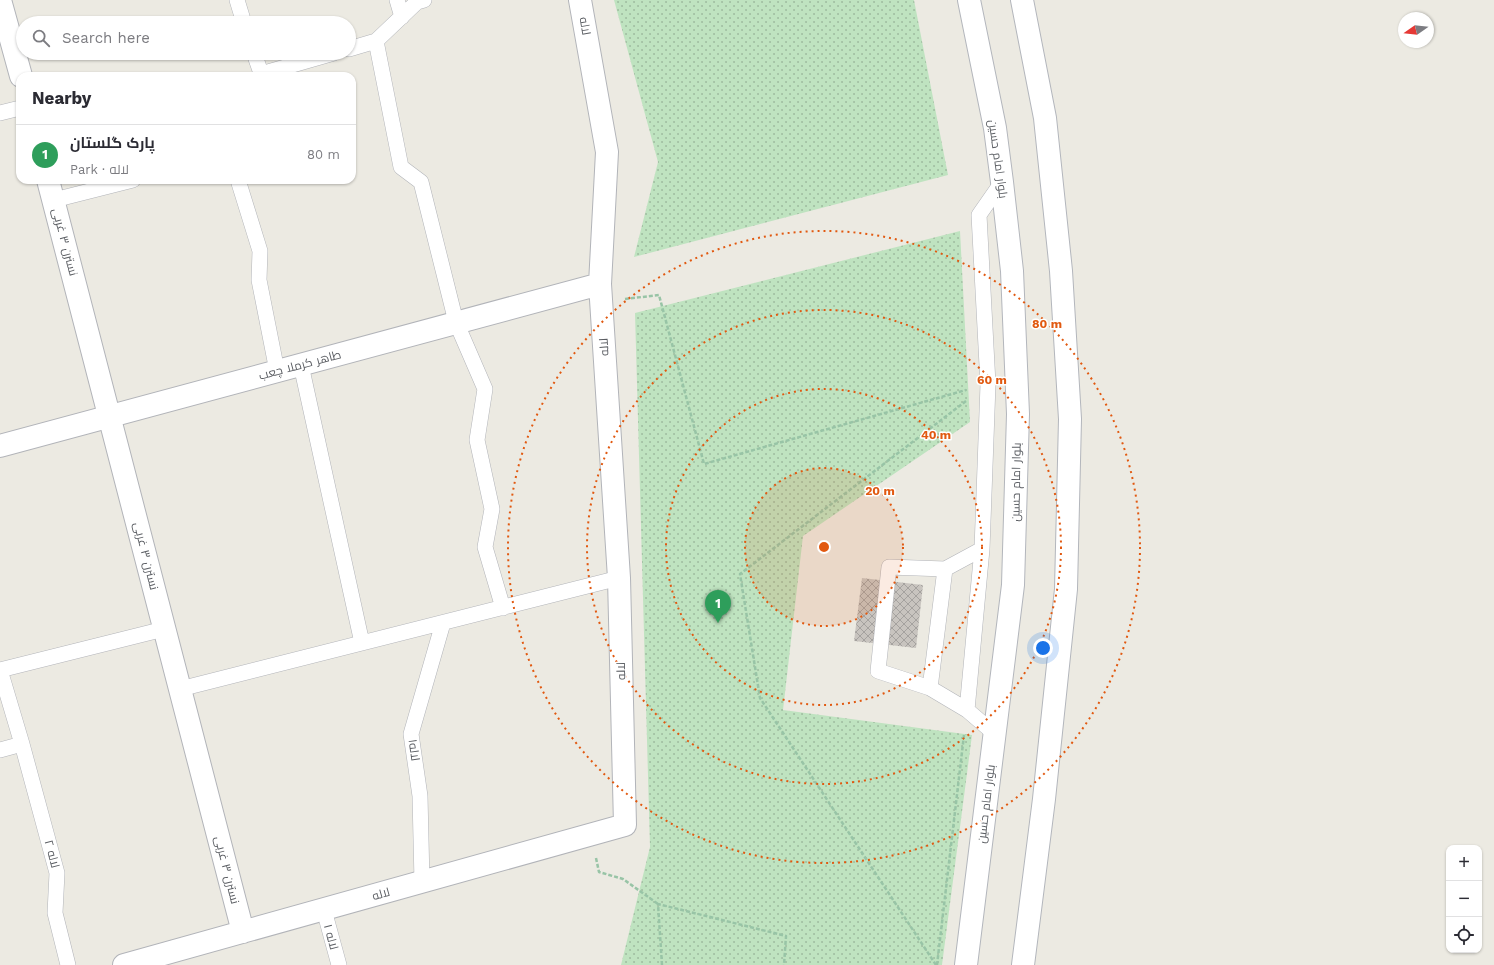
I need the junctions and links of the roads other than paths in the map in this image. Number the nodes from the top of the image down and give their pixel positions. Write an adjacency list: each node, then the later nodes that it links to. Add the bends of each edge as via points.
1 (0, 0): 12 (street)
2 (237, 0): 8 (lane)
3 (397, 0): 9 (lane)
4 (424, 0): 9 (lane, via 417,2)
5 (580, 0): 25 (street, لاله, via 607,152)
6 (969, 0): 21 (street, بلوار امام حسین, via 995,128)
7 (1022, 0): 53 (street, via 1046,125 1061,271 1070,419 1066,589 1044,799)
8 (242, 16)
9 (402, 17): 10 (lane)
10 (376, 41): 11 (lane); 26 (lane, via 401,166 421,182)
11 (356, 47)
12 (16, 58)
13 (17, 60): 16 (street)
14 (256, 60): 17 (lane)
15 (311, 60): 18 (lane)
16 (20, 72)
17 (260, 72)
18 (271, 72)
19 (16, 109): 20 (lane)
20 (0, 113)
21 (1002, 182): 31 (lane, via 979,215 988,384); 42 (street, بلوار امام حسین, via 1012,271 1018,414 1013,585)
22 (100, 184): 24 (lane)
23 (239, 184): 28 (lane, via 260,251 259,280)
24 (51, 190): 29 (street, نسترن ۳ غربی)
25 (601, 293): 26 (street, طاهر کرملا چعب); 33 (street, لاله)
26 (456, 322): 27 (street, طاهر کرملا چعب); 34 (lane, via 485,389 477,440 492,509 485,547)
27 (301, 365): 28 (street, طاهر کرملا چعب); 37 (lane)
28 (277, 371): 29 (street, طاهر کرملا چعب)
29 (110, 416): 30 (street, طاهر کرملا چعب); 36 (street, نسترن ۳ غربی)
30 (0, 446)
31 (982, 548): 32 (lane); 41 (lane)
32 (945, 569): 39 (lane); 39 (lane, via 889,567 878,671)
33 (619, 578): 34 (lane); 45 (street, لاله, via 625,825)
34 (503, 608): 35 (lane)
35 (443, 623): 37 (lane); 45 (lane, لاله۱, via 411,734 420,796)
36 (164, 629): 38 (lane); 40 (street, نسترن ۳ غربی)
37 (362, 643): 40 (lane)
38 (0, 670): 43 (lane, لاله ۲)
39 (930, 688): 41 (lane)
40 (180, 689): 47 (street, نسترن ۳ غربی)
41 (968, 710): 42 (lane)
42 (995, 734): 52 (street, بلوار امام حسین)
43 (22, 744): 44 (lane); 49 (lane, لاله ۲, via 57,873 55,913)
44 (0, 750)
45 (422, 882): 46 (street, لاله)
46 (324, 910): 47 (street, لاله); 51 (lane, لاله ۱)
47 (243, 932): 48 (street, لاله)
48 (152, 961): 50 (street, لاله)
49 (68, 965)
50 (124, 965)
51 (339, 965)
52 (966, 965)
53 (1023, 965)

